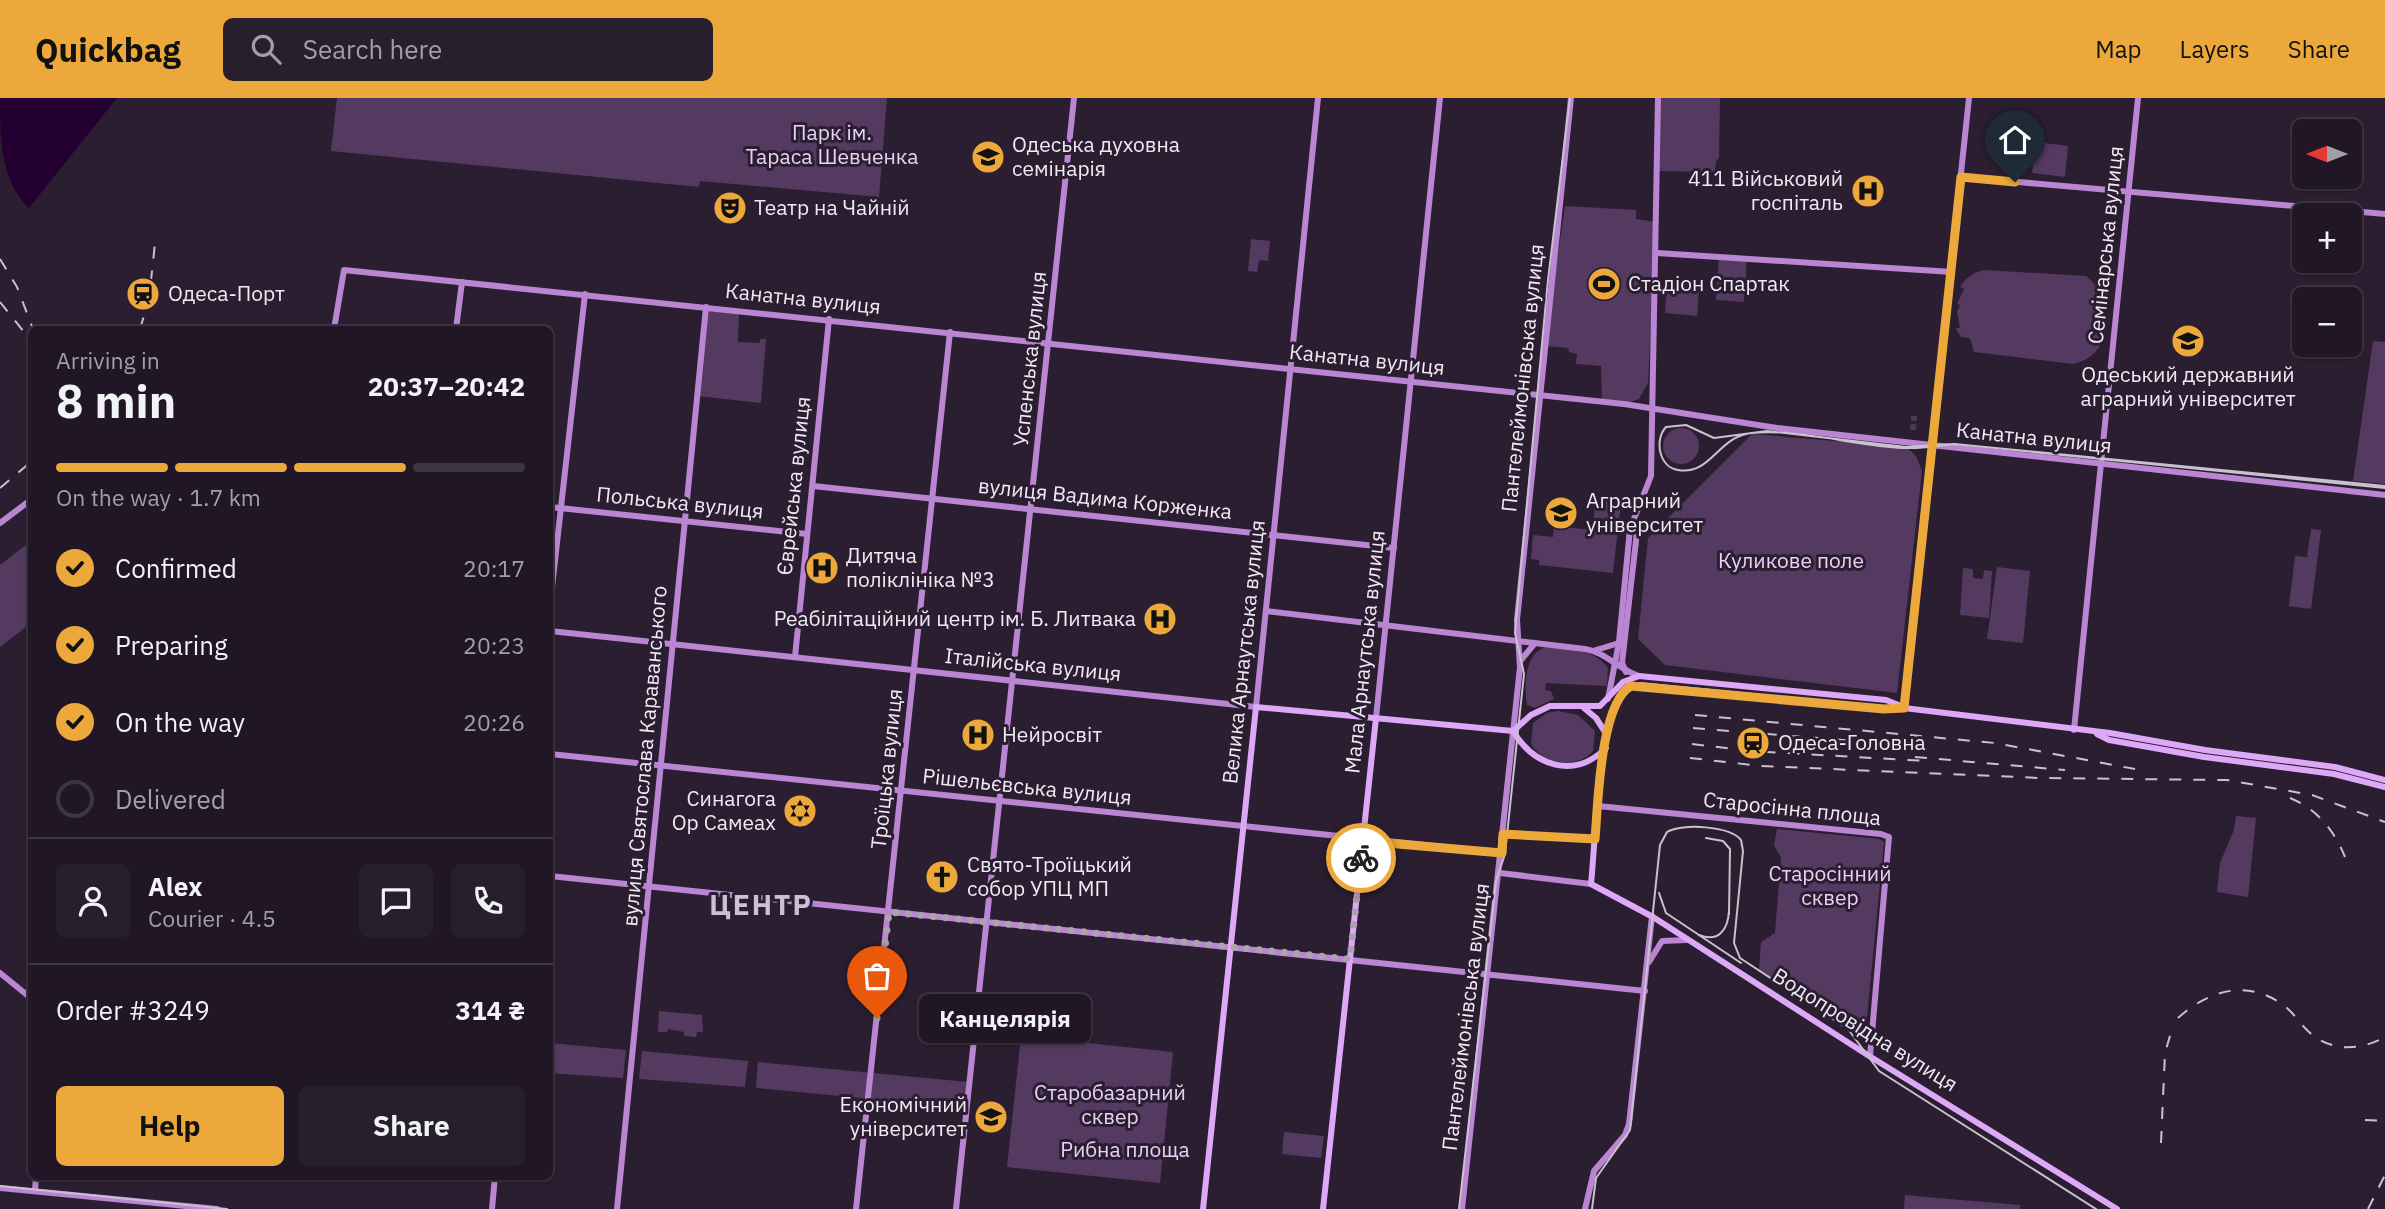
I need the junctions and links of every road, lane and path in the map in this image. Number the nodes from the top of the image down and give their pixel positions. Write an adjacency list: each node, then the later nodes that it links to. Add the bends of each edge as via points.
1 (1074, 98): 20 (main road, Успенська вулиця)
2 (1318, 98): 21 (main road, Велика Арнаутська вулиця)
3 (1440, 98): 22 (main road, Мала Арнаутська вулиця)
4 (1571, 98): 23 (main road, Пантелеймонівська вулиця)
5 (1658, 98): 11 (main road)
6 (1969, 98): 8 (main road)
7 (2138, 98): 9 (main road, Семінарська вулиця)
8 (1961, 177): 9 (main road); 12 (main road)
9 (2129, 193): 10 (main road); 26 (main road, Семінарська вулиця)
10 (2385, 214)
11 (1657, 253): 12 (main road); 24 (main road)
12 (1952, 272): 25 (main road)
13 (462, 282): 14 (main road, Канатна вулиця); 17 (main road, Канатна вулиця, via 344,270); 18 (main road)
14 (585, 294): 15 (main road, Канатна вулиця); 32 (main road)
15 (706, 307): 16 (main road, Канатна вулиця); 34 (main road, вулиця Святослава Караванського)
16 (829, 318): 19 (main road, Канатна вулиця); 27 (main road, Єврейська вулиця)
17 (335, 326)
18 (456, 326)
19 (950, 332): 20 (main road, Канатна вулиця); 29 (main road, Троїцька вулиця)
20 (1049, 343): 21 (main road, Канатна вулиця); 33 (main road, Успенська вулиця)
21 (1291, 370): 22 (main road, Канатна вулиця); 37 (main road, Велика Арнаутська вулиця)
22 (1411, 383): 23 (main road, Канатна вулиця); 38 (main road, Мала Арнаутська вулиця)
23 (1540, 397): 24 (main road, Канатна вулиця); 43 (main road, Пантелеймонівська вулиця, via 1517,620)
24 (1652, 411): 25 (main road, Канатна вулиця); 44 (main road, via 1651,476 1634,518)
25 (1933, 444): 26 (main road, Канатна вулиця); 58 (main road)
26 (2101, 463): 28 (main road, Канатна вулиця); 60 (main road, Семінарська вулиця)
27 (813, 486): 29 (main road, вулиця Вадима Корженка); 36 (main road, Єврейська вулиця)
28 (2385, 495)
29 (933, 498): 33 (main road, вулиця Вадима Корженка); 51 (main road, Троїцька вулиця)
30 (28, 502): 35 (main road)
31 (553, 507): 32 (main road, Польська вулиця)
32 (560, 508): 34 (main road, Польська вулиця); 39 (main road)
33 (1032, 509): 37 (main road, вулиця Вадима Корженка); 53 (main road, Успенська вулиця)
34 (685, 522): 36 (main road, Польська вулиця); 46 (main road, вулиця Святослава Караванського)
35 (0, 523)
36 (807, 534): 48 (main road, Єврейська вулиця)
37 (1274, 535): 38 (main road, вулиця Вадима Корженка); 40 (main road, Велика Арнаутська вулиця)
38 (1394, 548): 41 (main road, Мала Арнаутська вулиця)
39 (553, 576)
40 (1266, 611): 41 (main road); 56 (main road, Велика Арнаутська вулиця)
41 (1386, 625): 43 (main road); 59 (main road, Мала Арнаутська вулиця)
42 (553, 631): 46 (main road, Італійська вулиця)
43 (1519, 640): 45 (main road); 49 (main road, Пантелеймонівська вулиця)
44 (1622, 641): 47 (main road); 50 (main road); 52 (main road)
45 (1535, 643): 47 (main road); 49 (main road)
46 (673, 644): 48 (main road, Італійська вулиця); 66 (main road, вулиця Святослава Караванського)
47 (1594, 650): 50 (main road)
48 (795, 657): 51 (main road, Італійська вулиця)
49 (1520, 661): 61 (main road, Пантелеймонівська вулиця)
50 (1614, 664): 52 (main road); 55 (main road)
51 (915, 670): 53 (main road, Італійська вулиця); 69 (main road, Троїцька вулиця)
52 (1626, 673): 54 (main road); 55 (main road); 58 (main road, via 1886,700)
53 (1013, 681): 56 (main road, Італійська вулиця); 70 (main road, Успенська вулиця)
54 (1641, 685): 58 (main road); 63 (main road, via 1627,688 1619,696)
55 (1608, 700): 57 (main road)
56 (1256, 707): 59 (main road, Італійська вулиця); 72 (main road, Велика Арнаутська вулиця)
57 (1584, 708): 61 (main road, via 1550,706); 63 (main road)
58 (1904, 708): 60 (main road)
59 (1376, 718): 61 (main road, Італійська вулиця); 75 (main road, Мала Арнаутська вулиця)
60 (2074, 730): 62 (main road)
61 (1513, 731): 64 (main road, via 1532,755 1559,767 1586,764); 73 (main road, Пантелеймонівська вулиця)
62 (2095, 733): 67 (main road, via 2335,767); 68 (main road, via 2109,740 2344,775)
63 (1606, 735): 64 (main road)
64 (1606, 748): 71 (main road)
65 (553, 754): 66 (main road, Рішельєвська вулиця)
66 (663, 765): 69 (main road, Рішельєвська вулиця); 80 (main road, вулиця Святослава Караванського)
67 (2385, 780)
68 (2385, 787)
69 (902, 791): 70 (main road, Рішельєвська вулиця); 81 (main road, Троїцька вулиця)
70 (1000, 801): 72 (main road, Рішельєвська вулиця); 83 (main road, Успенська вулиця)
71 (1598, 806): 74 (main road); 92 (main road, Старосінна площа, via 1889,837)
72 (1243, 827): 75 (main road, Рішельєвська вулиця); 85 (main road, Велика Арнаутська вулиця)
73 (1503, 834): 74 (main road); 76 (main road, Пантелеймонівська вулиця)
74 (1595, 839): 79 (main road)
75 (1363, 841): 76 (main road, Рішельєвська вулиця); 86 (main road, Мала Арнаутська вулиця)
76 (1502, 853): 77 (main road, Пантелеймонівська вулиця)
77 (1500, 873): 79 (main road); 89 (main road, Пантелеймонівська вулиця)
78 (553, 876): 80 (main road)
79 (1591, 884): 82 (main road, Водопровідна вулиця)
80 (650, 886): 81 (main road); 100 (main road, вулиця Святослава Караванського)
81 (889, 912): 83 (main road); 101 (main road, Троїцька вулиця)
82 (1652, 916): 84 (main road, Водопровідна вулиця); 87 (main road)
83 (987, 922): 85 (main road); 102 (main road, Успенська вулиця)
84 (1687, 940): 87 (main road, via 1662,941); 92 (main road, Водопровідна вулиця)
85 (1230, 947): 86 (main road); 103 (main road, Велика Арнаутська вулиця)
86 (1350, 959): 89 (main road); 104 (main road, Мала Арнаутська вулиця)
87 (1647, 964): 90 (main road)
88 (0, 973): 91 (main road)
89 (1488, 974): 90 (main road); 105 (main road, Пантелеймонівська вулиця)
90 (1645, 991): 106 (main road, via 1627,1129 1598,1164)
91 (28, 996)
92 (1870, 1056): 107 (main road, Водопровідна вулиця)
93 (36, 1180): 96 (main road)
94 (495, 1180): 99 (main road)
95 (0, 1188): 96 (main road)
96 (35, 1190): 97 (main road)
97 (167, 1207): 98 (main road)
98 (218, 1209)
99 (492, 1209)
100 (617, 1209)
101 (856, 1209)
102 (956, 1209)
103 (1203, 1209)
104 (1322, 1209)
105 (1462, 1209)
106 (1587, 1209)
107 (2117, 1209)

